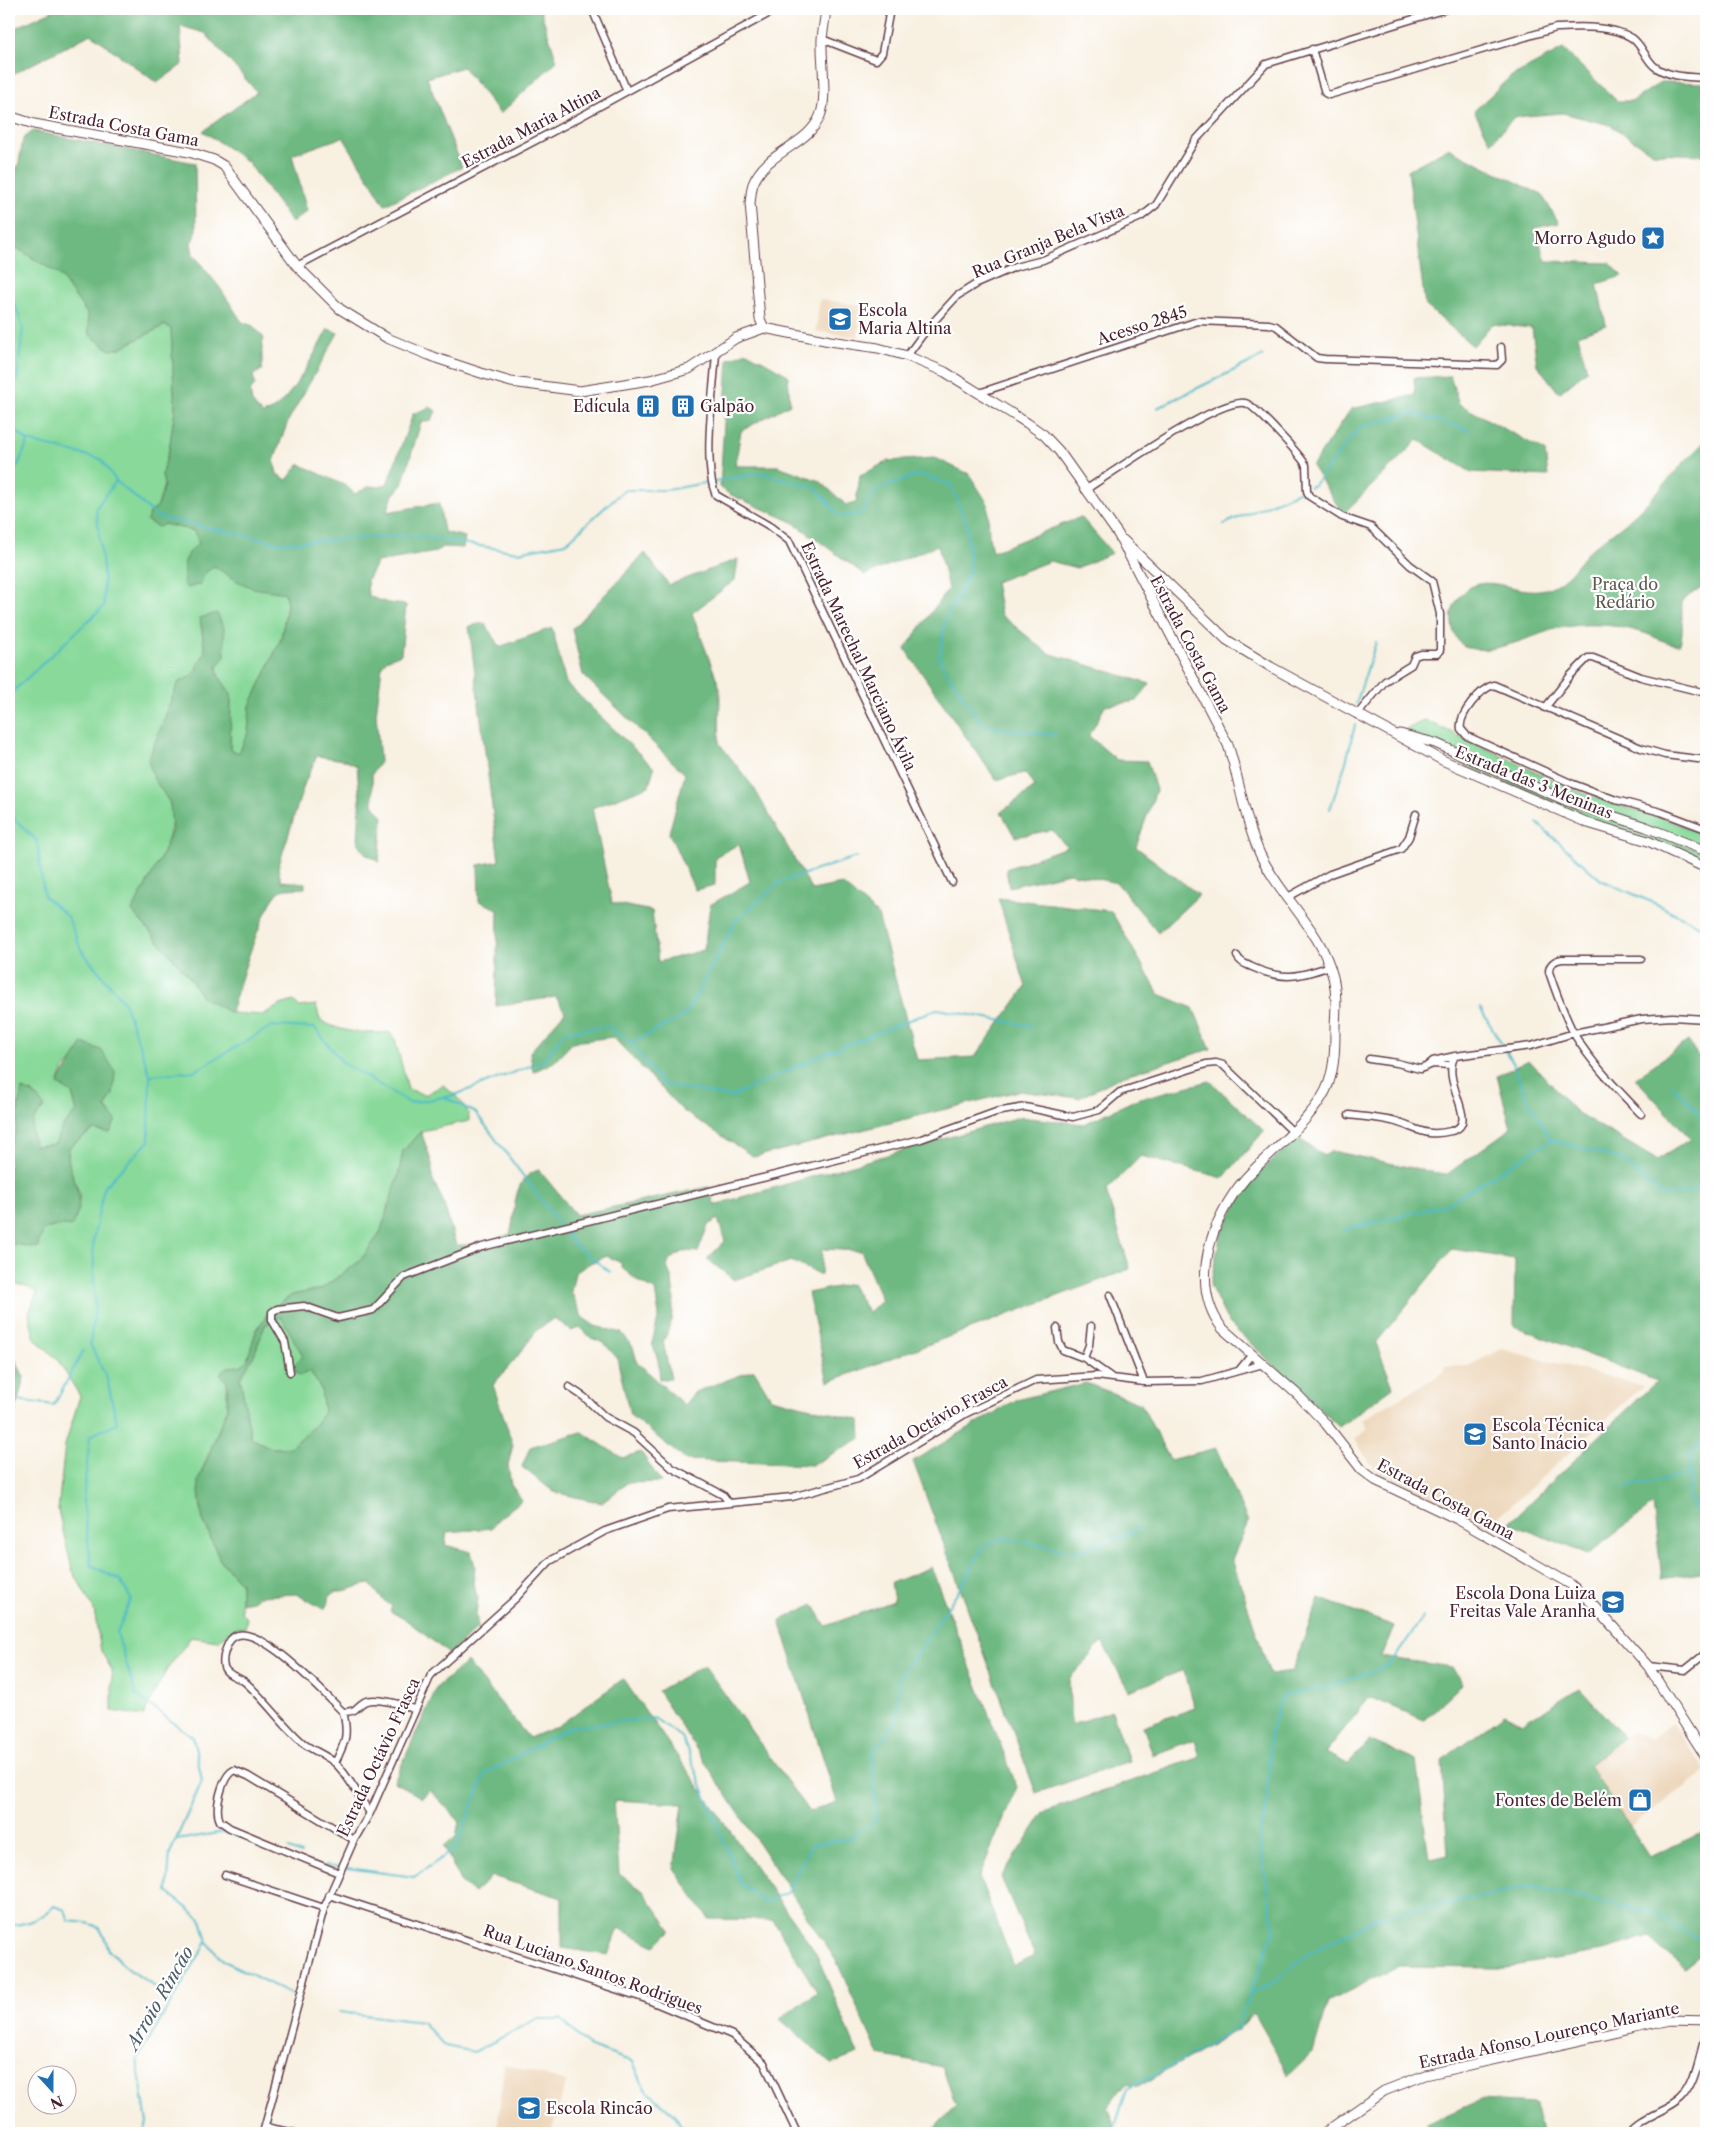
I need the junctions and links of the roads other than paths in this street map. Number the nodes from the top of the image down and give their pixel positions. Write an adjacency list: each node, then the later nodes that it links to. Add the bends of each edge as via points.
1 (592, 9): 9 (street)
2 (778, 9): 9 (street, Estrada Maria Altina)
3 (826, 9): 6 (main road)
4 (890, 9): 6 (street, via 882,53 876,60)
5 (1446, 9): 7 (street, Rua Granja Bela Vista)
6 (822, 39): 12 (main road, via 821,115 806,135 770,160 753,185 750,203 760,319)
7 (1312, 49): 8 (street, via 1324,93 1328,95 1556,28 1576,27 1627,36 1638,44 1654,66 1663,71); 15 (street, Rua Granja Bela Vista, via 1273,61 1262,68 1195,141 1156,205 1141,217 1043,260 1015,267 976,284 957,296)
8 (1706, 78)
9 (627, 91): 11 (street, Estrada Maria Altina)
10 (9, 116): 11 (main road, Estrada Costa Gama, via 34,124 189,152 214,160 224,166)
11 (297, 266): 14 (main road, Estrada Costa Gama, via 340,309 387,338 456,366 511,382 580,391 670,376)
12 (764, 328): 14 (main road, Estrada Costa Gama, via 736,338); 15 (main road, Estrada Costa Gama)
13 (1501, 347): 16 (street, Acesso 2845, via 1502,360 1498,365 1325,360 1310,353 1276,326 1198,321)
14 (716, 353): 30 (street, Estrada Marechal Marciano Ávila, via 709,457 712,487 716,494 789,541)
15 (907, 356): 16 (main road, Estrada Costa Gama, via 945,372)
16 (979, 393): 17 (main road, Estrada Costa Gama, via 1044,435)
17 (1085, 490): 18 (main road, Estrada Costa Gama); 23 (street, via 1205,414 1238,402 1252,406 1302,458 1307,471 1309,496 1342,517 1370,527 1410,565 1428,577 1435,588 1440,614 1440,650 1437,654 1415,656 1411,665 1385,681)
18 (1118, 534): 19 (main road, Estrada das 3 Meninas); 20 (main road, Estrada Costa Gama)
19 (1154, 571): 20 (main road); 23 (main road, Estrada das 3 Meninas, via 1228,640)
20 (1139, 577): 31 (main road, Estrada Costa Gama, via 1228,745 1254,840)
21 (1706, 693): 22 (street, via 1656,682 1588,658 1570,675)
22 (1545, 708): 25 (street, via 1641,748 1665,755); 27 (street, via 1494,685 1484,689 1461,718 1461,729 1467,736 1572,784)
23 (1357, 715): 24 (main road, Estrada das 3 Meninas)
24 (1381, 728): 28 (main road, Estrada das 3 Meninas, via 1434,743 1567,801); 29 (main road, Estrada das 3 Meninas, via 1442,760 1526,797 1588,823 1648,841)
25 (1706, 760)
26 (1416, 814): 31 (street, via 1402,849 1330,874)
27 (1706, 829)
28 (1706, 851)
29 (1706, 868)
30 (952, 882)
31 (1288, 897): 34 (main road, Estrada Costa Gama, via 1314,934)
32 (1237, 956): 34 (street, via 1242,963 1281,977)
33 (1641, 959): 36 (street, via 1562,959 1554,962 1549,972)
34 (1330, 966): 43 (main road, Estrada Costa Gama, via 1336,998 1331,1075 1326,1092)
35 (1706, 1019): 36 (street, via 1657,1017)
36 (1574, 1033): 37 (street, via 1531,1046); 41 (street, via 1606,1077)
37 (1455, 1056): 39 (street); 40 (street, via 1433,1061)
38 (1369, 1059): 40 (street, via 1420,1069)
39 (1450, 1065): 40 (street, via 1436,1063); 42 (street, via 1464,1117 1457,1130 1430,1134 1393,1122)
40 (1427, 1066)
41 (1641, 1114)
42 (1349, 1115)
43 (1292, 1132): 47 (main road, Estrada Costa Gama, via 1245,1179 1231,1200 1215,1232 1206,1262 1207,1293 1215,1319); 51 (street, via 1223,1065 1216,1062 1120,1092 1099,1110 1074,1117 1025,1107 996,1112 920,1139 482,1247 404,1277 373,1310 366,1312 338,1318 305,1306 277,1309 271,1318 285,1342)
44 (1110, 1295): 53 (street)
45 (1091, 1326): 48 (street)
46 (1057, 1328): 48 (street, via 1063,1350)
47 (1252, 1354): 49 (main road, Estrada Costa Gama); 50 (street)
48 (1084, 1358): 52 (street)
49 (1263, 1364): 50 (street, Estrada Octávio Frasca); 57 (main road, Estrada Costa Gama, via 1326,1424 1368,1475 1459,1520 1570,1584 1591,1602)
50 (1239, 1370): 53 (street, Estrada Octávio Frasca, via 1202,1382)
51 (290, 1372)
52 (1112, 1378): 53 (street, Estrada Octávio Frasca); 55 (street, Estrada Octávio Frasca, via 1036,1380 967,1413 858,1479 792,1497)
53 (1144, 1382)
54 (569, 1387): 55 (street, via 606,1417 634,1433 672,1468 723,1494)
55 (729, 1503): 58 (street, Estrada Octávio Frasca, via 668,1509 605,1531 550,1561 516,1598 430,1675)
56 (1706, 1654): 57 (street, via 1684,1670)
57 (1648, 1666): 60 (main road, Estrada Costa Gama)
58 (415, 1710): 59 (street, via 374,1699 364,1702 355,1711); 62 (street, Estrada Octávio Frasca)
59 (343, 1712): 61 (street, via 346,1740); 61 (street, via 272,1646 243,1634 228,1642 224,1667 230,1674 244,1681 304,1744)
60 (1706, 1757)
61 (335, 1763): 62 (street)
62 (370, 1814): 63 (street, Estrada Octávio Frasca)
63 (354, 1840): 64 (street, Estrada Octávio Frasca); 64 (street, via 248,1776 234,1770 227,1776 218,1805 220,1821)
64 (339, 1872): 66 (street, Estrada Octávio Frasca)
65 (225, 1875): 67 (street)
66 (329, 1896): 67 (street, Estrada Octávio Frasca); 72 (street, Rua Luciano Santos Rodrigues, via 646,1999 732,2035 764,2063)
67 (324, 1908): 70 (street, Estrada Octávio Frasca)
68 (1706, 2021): 73 (main road, Estrada Afonso Lourenço Mariante, via 1671,2020 1426,2075 1384,2090)
69 (1706, 2035): 74 (street, via 1688,2090 1673,2105)
70 (264, 2130): 71 (street)
71 (295, 2133)
72 (797, 2133)
73 (1324, 2133)
74 (1629, 2133)

